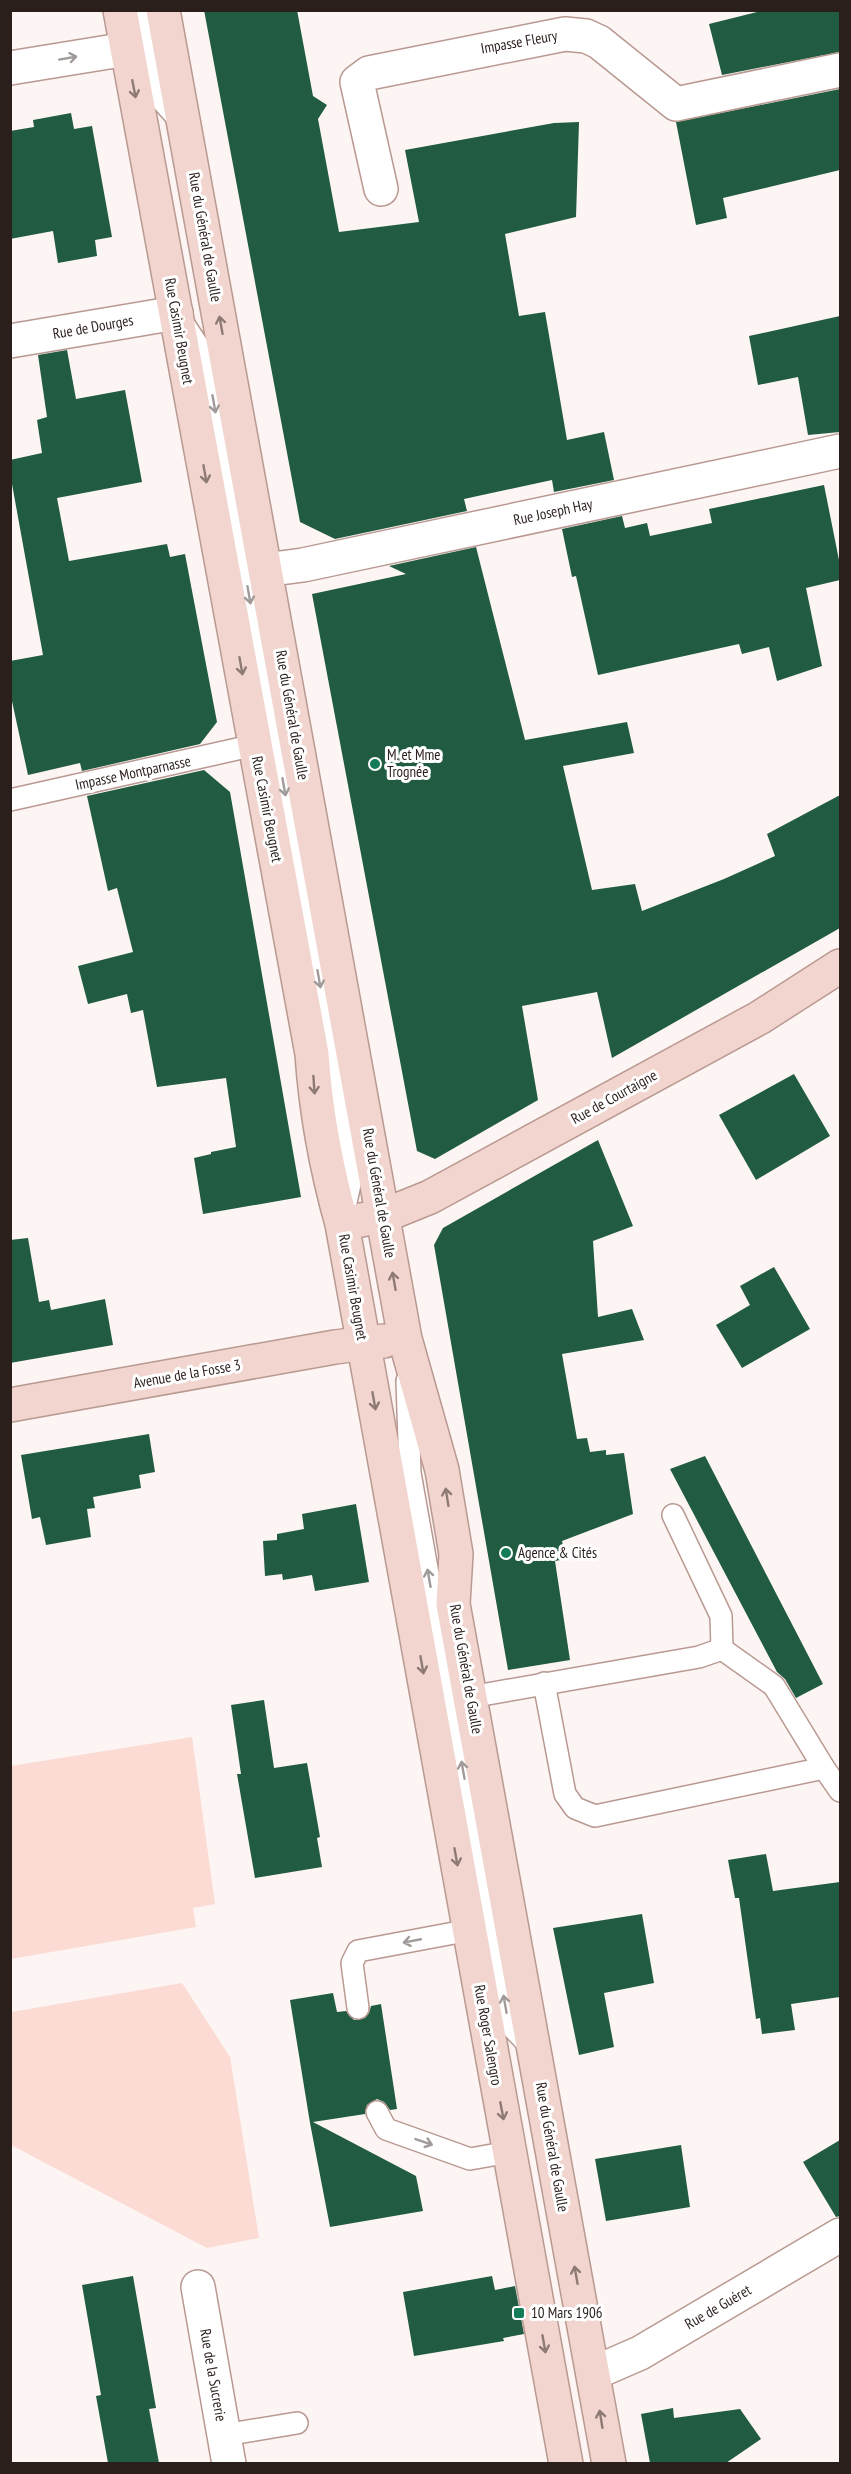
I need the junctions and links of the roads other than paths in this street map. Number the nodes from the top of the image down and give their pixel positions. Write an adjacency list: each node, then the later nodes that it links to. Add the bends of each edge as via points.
1 (120, 10): 4 (main road, Rue Casimir Beugnet)
2 (142, 10): 7 (lane, via 157,95)
3 (163, 10): 7 (main road, Rue du Général de Gaulle)
4 (127, 49): 5 (street, one-way to 4); 9 (main road, Rue Casimir Beugnet, one-way to 9)
5 (10, 68)
6 (840, 70): 8 (street, Impasse Fleury, via 676,104 599,42 565,34 369,73 357,82)
7 (184, 126): 12 (main road, Rue du Général de Gaulle, one-way to 7)
8 (381, 189)
9 (176, 313): 10 (street, Rue de Dourges); 13 (main road, Rue Casimir Beugnet, one-way to 13); 17 (lane, one-way to 17, via 206,356 354,1166)
10 (10, 341)
11 (840, 451): 12 (street, Rue Joseph Hay)
12 (265, 570): 16 (main road, Rue du Général de Gaulle)
13 (255, 745): 14 (lane, Impasse Montparnasse); 17 (main road, Rue Casimir Beugnet, one-way to 17, via 312,1054 327,1170)
14 (10, 801)
15 (840, 966): 16 (main road, Rue de Courtaigne, via 759,1018 441,1192)
16 (383, 1216): 17 (main road, Rue de Courtaigne); 18 (main road, Rue du Général de Gaulle, one-way to 16)
17 (342, 1224): 19 (main road, Rue Casimir Beugnet)
18 (405, 1339): 19 (main road, Avenue de la Fosse 3); 25 (main road, Rue du Général de Gaulle, one-way to 18, via 453,1604 456,1554 442,1470); 30 (lane, one-way to 18, via 508,2023 410,1473)
19 (363, 1343): 20 (main road, Avenue de la Fosse 3); 22 (main road, Rue Casimir Beugnet, one-way to 22)
20 (10, 1405)
21 (673, 1515): 23 (lane, via 721,1616)
22 (411, 1607): 28 (main road, Rue Roger Salengro, one-way to 28)
23 (722, 1649): 24 (lane, via 699,1657); 26 (lane, via 774,1686)
24 (544, 1683): 25 (lane); 26 (lane, via 565,1794 575,1808 595,1816)
25 (470, 1697): 30 (main road, Rue du Général de Gaulle)
26 (824, 1768): 27 (lane)
27 (840, 1791)
28 (470, 1930): 29 (lane, one-way to 29, via 358,1951 352,1963); 32 (main road, Rue Roger Salengro, one-way to 32)
29 (358, 2008)
30 (535, 2051): 35 (main road, Rue du Général de Gaulle, one-way to 30)
31 (377, 2112): 32 (lane, one-way to 32, via 386,2129 470,2159)
32 (509, 2152): 38 (main road, Rue Roger Salengro, one-way to 38)
33 (840, 2235): 35 (street, Rue de Guéret, via 640,2353)
34 (198, 2287): 37 (street, Rue de la Sucrerie)
35 (594, 2373): 39 (main road, one-way to 35)
36 (297, 2423): 37 (lane)
37 (226, 2449)
38 (566, 2463)
39 (609, 2463)

